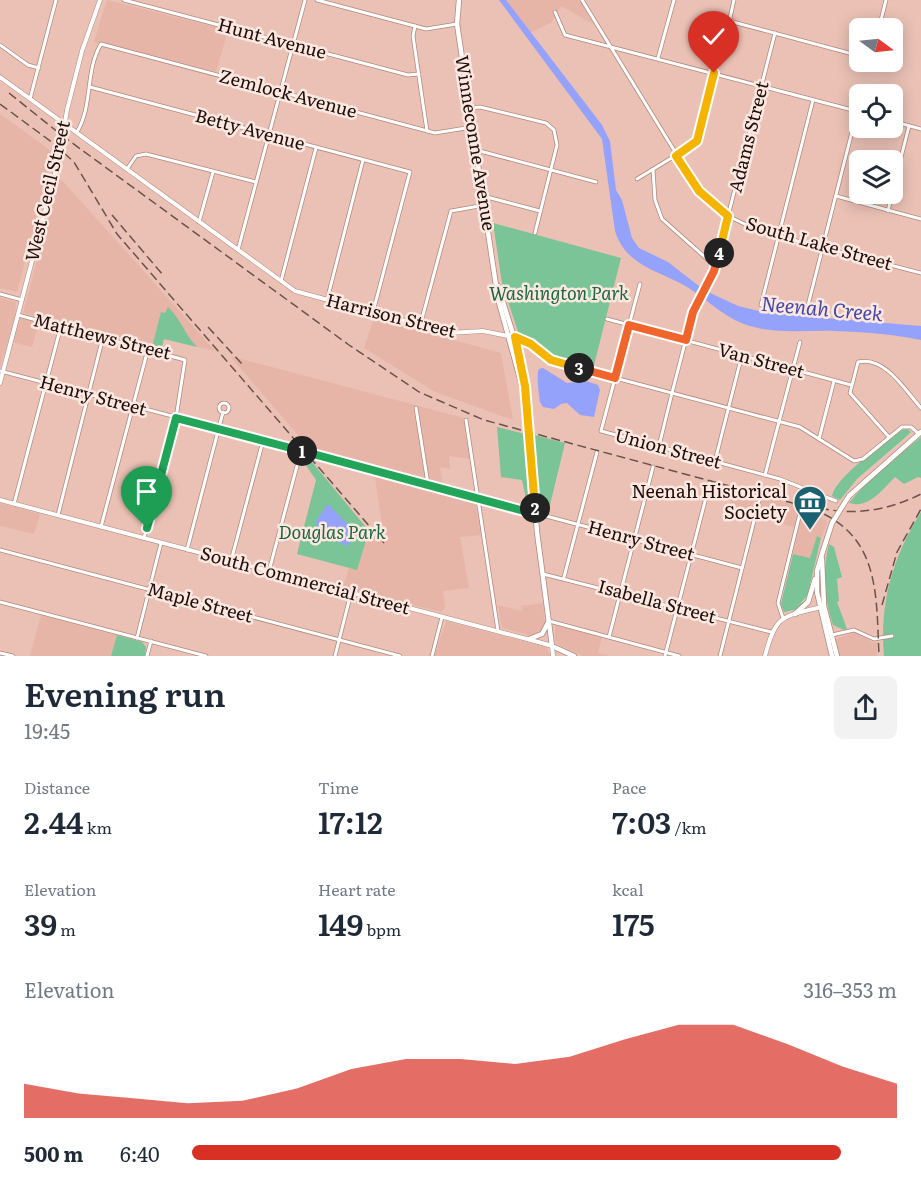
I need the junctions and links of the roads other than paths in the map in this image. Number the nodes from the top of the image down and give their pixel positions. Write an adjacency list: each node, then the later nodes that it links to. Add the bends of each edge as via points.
1 (56, 0): 21 (street)
2 (100, 0): 71 (main road, West Cecil Street, bridge, via 82,51)
3 (124, 0): 17 (street, Hunt Avenue)
4 (305, 0): 17 (street)
5 (317, 0): 14 (street)
6 (459, 0): 13 (main road, Winneconne Avenue)
7 (582, 0): 18 (street, South Lake Street)
8 (674, 0): 20 (street)
9 (734, 0): 15 (street, via 732,21)
10 (886, 0): 12 (street)
11 (555, 12): 18 (street, via 564,35)
12 (882, 18)
13 (457, 24): 14 (street, via 428,29); 30 (main road, Winneconne Avenue)
14 (415, 26): 23 (street)
15 (775, 33): 19 (street); 25 (street, Adams Street)
16 (0, 45): 21 (street)
17 (293, 45): 23 (street, Hunt Avenue, via 408,75); 27 (street)
18 (609, 46): 20 (street); 43 (street, South Lake Street)
19 (849, 53)
20 (658, 58): 22 (street)
21 (39, 68): 28 (street)
22 (714, 73): 25 (street); 43 (street, via 697,141)
23 (419, 74): 36 (street)
24 (0, 77): 28 (main road, Harrison Street)
25 (761, 86): 29 (street); 58 (street, Adams Street)
26 (90, 87): 27 (street, Zemlock Avenue, via 99,48 105,45); 37 (street, via 85,116); 38 (street, Betty Avenue)
27 (280, 92): 36 (street, Zemlock Avenue); 38 (street)
28 (30, 99): 37 (main road, Harrison Street)
29 (813, 100): 31 (street); 62 (street)
30 (470, 108): 34 (main road, Winneconne Avenue); 46 (street, via 480,107 549,125 558,141)
31 (849, 109)
32 (903, 124): 33 (street)
33 (909, 126): 35 (street); 42 (street)
34 (472, 127): 36 (street, Zemlock Avenue, via 438,133); 41 (main road, Winneconne Avenue)
35 (921, 129)
36 (427, 130)
37 (77, 132): 45 (main road, Harrison Street)
38 (268, 135): 40 (street, Betty Avenue); 50 (street)
39 (852, 138): 53 (street)
40 (316, 148): 44 (street, Betty Avenue); 67 (street)
41 (476, 150): 46 (street); 52 (main road, Winneconne Avenue)
42 (903, 150)
43 (676, 156): 47 (street); 58 (street, South Lake Street, via 699,191)
44 (363, 160): 72 (street); 74 (street, Betty Avenue, via 410,172)
45 (127, 169): 48 (street, via 136,156 144,153); 60 (main road, Harrison Street)
46 (551, 170): 51 (street); 57 (street)
47 (653, 170): 49 (street); 65 (street, via 656,205 662,219)
48 (213, 171): 50 (street); 60 (street)
49 (637, 179)
50 (256, 182): 64 (street)
51 (596, 182)
52 (483, 196): 55 (main road, Winneconne Avenue); 57 (street)
53 (836, 196): 56 (street); 63 (street)
54 (890, 204): 56 (street)
55 (485, 205): 69 (main road, Winneconne Avenue); 80 (street, via 451,211)
56 (888, 211): 59 (street)
57 (540, 212): 61 (street)
58 (728, 216): 62 (street, South Lake Street, via 750,228); 65 (street, Adams Street)
59 (921, 219)
60 (200, 222): 64 (main road, Harrison Street)
61 (535, 233)
62 (779, 236): 63 (street, South Lake Street); 73 (street)
63 (823, 248): 66 (street, South Lake Street); 75 (street)
64 (238, 250): 67 (main road, Harrison Street)
65 (716, 267): 84 (street, Adams Street, via 693,312)
66 (921, 273)
67 (281, 281): 72 (main road, Harrison Street, via 300,293)
68 (640, 284): 78 (street)
69 (498, 286): 81 (main road, Winneconne Avenue); 83 (main road, Winneconne Avenue)
70 (0, 294): 71 (street)
71 (22, 300): 76 (main road, West Cecil Street)
72 (327, 300): 74 (main road, Harrison Street)
73 (761, 305)
74 (373, 313): 80 (main road, Harrison Street)
75 (806, 314)
76 (18, 315): 79 (street, Matthews Street); 89 (main road, West Cecil Street)
77 (607, 319): 78 (street, Van Street)
78 (629, 325): 84 (street, Van Street); 90 (street)
79 (61, 326): 82 (street, Matthews Street); 93 (street)
80 (420, 326): 81 (main road, Harrison Street, via 449,333 483,331)
81 (509, 336): 83 (main road, Harrison Street); 95 (main road, Winneconne Avenue)
82 (103, 337): 86 (street, Matthews Street); 97 (street)
83 (515, 337): 90 (street, Harrison Street, via 555,362); 95 (main road, Winneconne Avenue)
84 (686, 340): 87 (street, Van Street); 96 (street, Adams Street)
85 (800, 342): 88 (street)
86 (148, 349): 98 (street); 103 (street, Matthews Street, via 185,360)
87 (742, 356): 88 (street, Van Street); 100 (street)
88 (793, 369): 91 (street, Van Street); 105 (street)
89 (2, 371): 92 (main road, West Cecil Street); 93 (street, Henry Street)
90 (615, 378): 96 (street, Harrison Street); 111 (street, Union Street, via 601,431)
91 (834, 381): 94 (street, Van Street); 109 (street)
92 (0, 383)
93 (46, 384): 97 (street, Henry Street); 123 (street)
94 (850, 385): 101 (street, via 858,362 862,361 886,369); 108 (street, via 850,393)
95 (524, 393): 125 (main road, Winneconne Avenue, bridge)
96 (672, 393): 100 (street, Harrison Street); 111 (street, Adams Street)
97 (89, 395): 98 (street, Henry Street); 127 (street)
98 (132, 406): 103 (street, Henry Street); 129 (street)
99 (416, 408): 118 (street)
100 (729, 408): 105 (street, Harrison Street); 114 (street)
101 (921, 408)
102 (223, 412): 106 (street)
103 (176, 418): 106 (street, Henry Street); 130 (street)
104 (466, 420): 120 (street)
105 (779, 422): 109 (street, Harrison Street); 116 (street)
106 (219, 429): 110 (street, Henry Street); 134 (street)
107 (920, 433): 108 (street, Harrison Street, via 905,426); 135 (main road, bridge, via 849,496 832,523)
108 (889, 437): 109 (street, Harrison Street, via 857,461)
109 (819, 439)
110 (263, 441): 112 (street, Henry Street); 137 (street)
111 (659, 446): 114 (street, Union Street)
112 (301, 451): 118 (street, Henry Street); 139 (street)
113 (597, 452): 128 (street)
114 (715, 461): 116 (street, Union Street)
115 (653, 467): 131 (street)
116 (765, 475): 122 (street, Union Street)
117 (710, 482): 136 (street)
118 (428, 484): 120 (street, Henry Street)
119 (760, 496): 138 (street)
120 (478, 498): 125 (street, Henry Street); 154 (street)
121 (0, 500): 123 (main road, South Commercial Street)
122 (836, 501)
123 (14, 504): 127 (main road, South Commercial Street)
124 (801, 509): 151 (street, via 778,603)
125 (535, 511): 140 (main road, Winneconne Avenue)
126 (547, 511): 128 (street, Henry Street, via 546,516)
127 (58, 515): 129 (main road, South Commercial Street)
128 (578, 524): 131 (street, Henry Street); 142 (street)
129 (101, 527): 130 (main road, South Commercial Street)
130 (144, 538): 132 (main road, South Commercial Street)
131 (634, 539): 136 (street, Henry Street); 144 (street)
132 (161, 543): 134 (main road, South Commercial Street); 143 (street)
133 (0, 550): 143 (street, Maple Street)
134 (187, 550): 137 (main road, South Commercial Street)
135 (822, 554): 141 (main road); 147 (main road)
136 (691, 555): 138 (street, Henry Street); 148 (street)
137 (231, 561): 139 (main road, South Commercial Street)
138 (742, 568): 153 (street)
139 (269, 571): 145 (main road, South Commercial Street)
140 (543, 573): 142 (street, Isabella Street); 152 (main road, Winneconne Avenue)
141 (817, 574): 147 (main road); 149 (main road, via 809,600)
142 (564, 578): 144 (street, Isabella Street)
143 (149, 590): 159 (street); 161 (street, Maple Street)
144 (620, 592): 148 (street, Isabella Street); 158 (street)
145 (351, 593): 150 (main road, South Commercial Street); 161 (street)
146 (0, 602): 159 (street)
147 (822, 607): 149 (main road); 156 (main road)
148 (677, 608): 153 (street, Isabella Street); 165 (street)
149 (795, 614): 151 (main road)
150 (442, 616): 154 (main road, South Commercial Street); 171 (street)
151 (783, 618): 155 (main road)
152 (549, 621): 158 (street); 160 (main road, via 540,636); 163 (main road, Winneconne Avenue)
153 (728, 621): 155 (street, Isabella Street); 175 (street)
154 (498, 631): 160 (main road, South Commercial Street)
155 (771, 632): 176 (main road)
156 (829, 636): 157 (street, via 854,630 874,639); 177 (main road)
157 (892, 636)
158 (609, 637): 165 (street)
159 (137, 638): 162 (street)
160 (529, 639): 163 (main road, South Commercial Street)
161 (339, 640): 169 (street); 170 (street, Maple Street)
162 (151, 641): 167 (street); 168 (street)
163 (552, 646): 172 (main road); 173 (main road, South Commercial Street)
164 (0, 653): 166 (street)
165 (666, 654): 174 (street)
166 (13, 656)
167 (147, 656)
168 (206, 656)
169 (335, 656)
170 (400, 656)
171 (432, 656)
172 (553, 656)
173 (574, 656)
174 (679, 656)
175 (720, 656)
176 (765, 656)
177 (834, 656)

